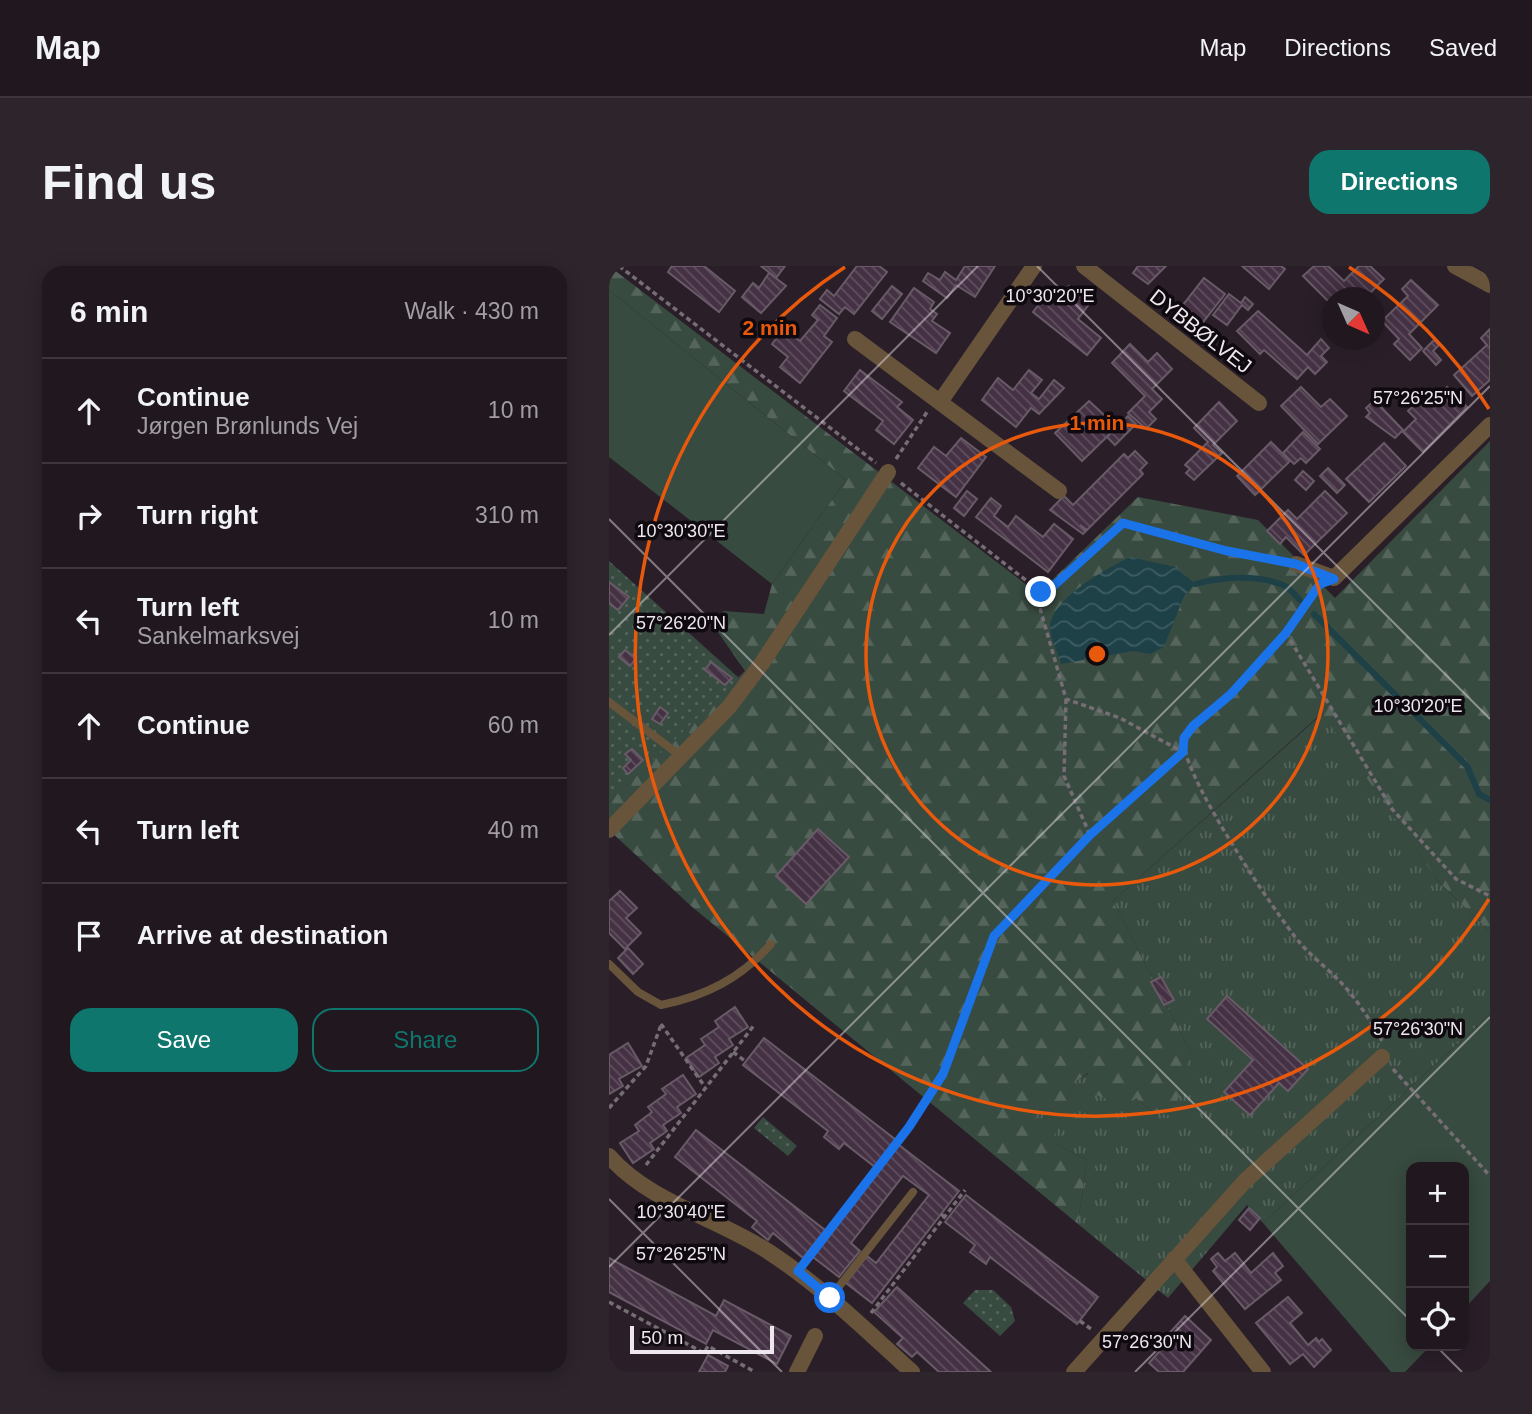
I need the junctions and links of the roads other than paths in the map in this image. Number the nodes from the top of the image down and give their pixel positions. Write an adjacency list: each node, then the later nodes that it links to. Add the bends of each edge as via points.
1 (1034, 266): 6 (street)
2 (1084, 266): 7 (street, DYBBØLVEJ)
3 (1455, 266): 4 (street)
4 (1490, 285)
5 (855, 339): 6 (street)
6 (940, 402): 10 (street)
7 (1259, 404)
8 (1490, 425): 11 (street, via 1334,579)
9 (888, 472): 13 (street, via 762,663)
10 (1059, 491)
11 (1296, 564)
12 (609, 702): 13 (lane)
13 (682, 758): 14 (street)
14 (609, 830)
15 (771, 944): 16 (lane, via 750,967 713,990 661,1005 638,992)
16 (609, 964)
17 (1382, 1057): 20 (street, via 1245,1181)
18 (609, 1156): 21 (street, via 634,1181 757,1245)
19 (913, 1192): 21 (lane)
20 (1174, 1259): 25 (street); 26 (street)
21 (830, 1298): 24 (street)
22 (815, 1336): 23 (street)
23 (797, 1372)
24 (912, 1372)
25 (1074, 1372)
26 (1263, 1372)

